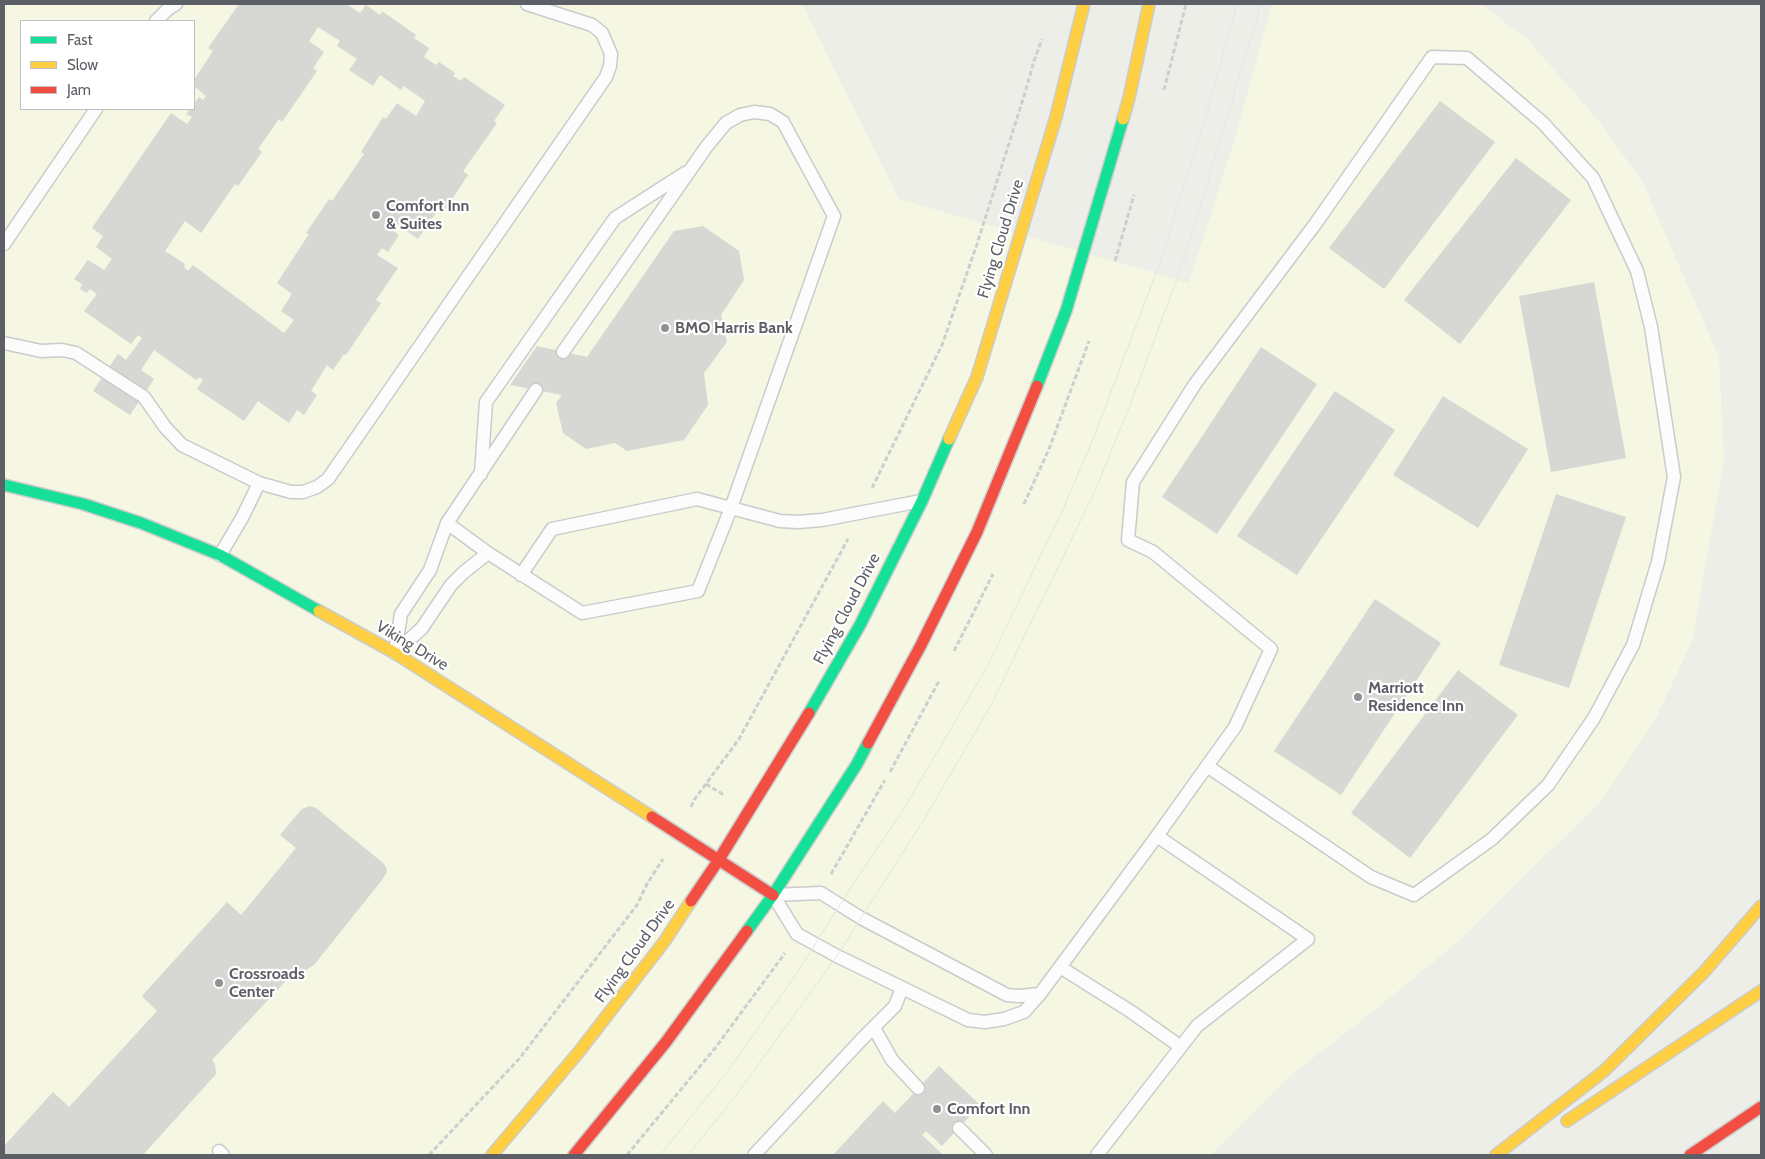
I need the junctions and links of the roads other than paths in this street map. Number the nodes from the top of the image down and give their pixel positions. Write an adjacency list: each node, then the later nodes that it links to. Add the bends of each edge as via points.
1 (176, 4): 5 (lane)
2 (527, 4): 13 (lane, via 592,25 602,33 610,54 606,77 328,479 303,492)
3 (1084, 4): 15 (main road, Flying Cloud Drive, via 1056,117 976,377)
4 (1149, 4): 25 (main road, via 1128,98 1066,311 977,532 857,764)
5 (157, 20)
6 (95, 110): 8 (lane)
7 (691, 169): 10 (lane); 12 (lane, via 615,218 486,402); 16 (lane, via 726,123 754,112 770,114 783,122 834,216)
8 (4, 244)
9 (4, 344): 13 (lane, via 76,353 144,397 182,445)
10 (563, 352)
11 (536, 390): 12 (lane)
12 (481, 474): 17 (lane)
13 (259, 483): 19 (lane)
14 (4, 485): 19 (main road, Viking Drive, via 83,504 142,523)
15 (922, 501): 16 (lane, via 798,522 780,521); 24 (main road, Flying Cloud Drive, via 860,625)
16 (731, 508): 20 (lane, via 697,499 552,529); 20 (lane, via 698,591 582,612)
17 (448, 523): 18 (lane); 21 (lane, via 430,570 401,614)
18 (488, 553): 20 (lane); 21 (lane, via 451,585 422,628)
19 (220, 555): 21 (main road, Viking Drive)
20 (521, 575)
21 (394, 652): 24 (main road, Viking Drive)
22 (1207, 766): 22 (lane, via 1234,727 1271,649 1153,552 1128,540 1133,482 1195,384 1316,223 1432,57 1467,58 1543,123 1593,178 1637,271 1652,335 1674,477 1658,562 1634,645 1594,718 1548,785 1492,839 1414,895 1371,878); 23 (lane)
23 (1157, 836): 27 (lane); 32 (lane, via 1308,939 1197,1026)
24 (718, 860): 25 (main road, Viking Drive); 37 (main road, Flying Cloud Drive, via 664,942 578,1053)
25 (773, 895): 28 (lane, via 797,934); 30 (lane, via 821,893 1007,995); 38 (main road, via 676,1028)
26 (1761, 906): 42 (main road, via 1705,971 1604,1071)
27 (1060, 967): 30 (lane); 32 (lane)
28 (902, 988): 30 (lane, via 968,1020 986,1022 1024,1012); 31 (lane, via 895,1006)
29 (1761, 991): 36 (main road)
30 (1040, 994)
31 (874, 1028): 33 (lane, via 892,1060); 39 (lane)
32 (1181, 1047): 41 (lane)
33 (918, 1088)
34 (1761, 1107): 43 (main road)
35 (959, 1128): 40 (lane)
36 (1557, 1128)
37 (492, 1155)
38 (574, 1155)
39 (754, 1155)
40 (986, 1155)
41 (1097, 1155)
42 (1496, 1155)
43 (1690, 1155)

